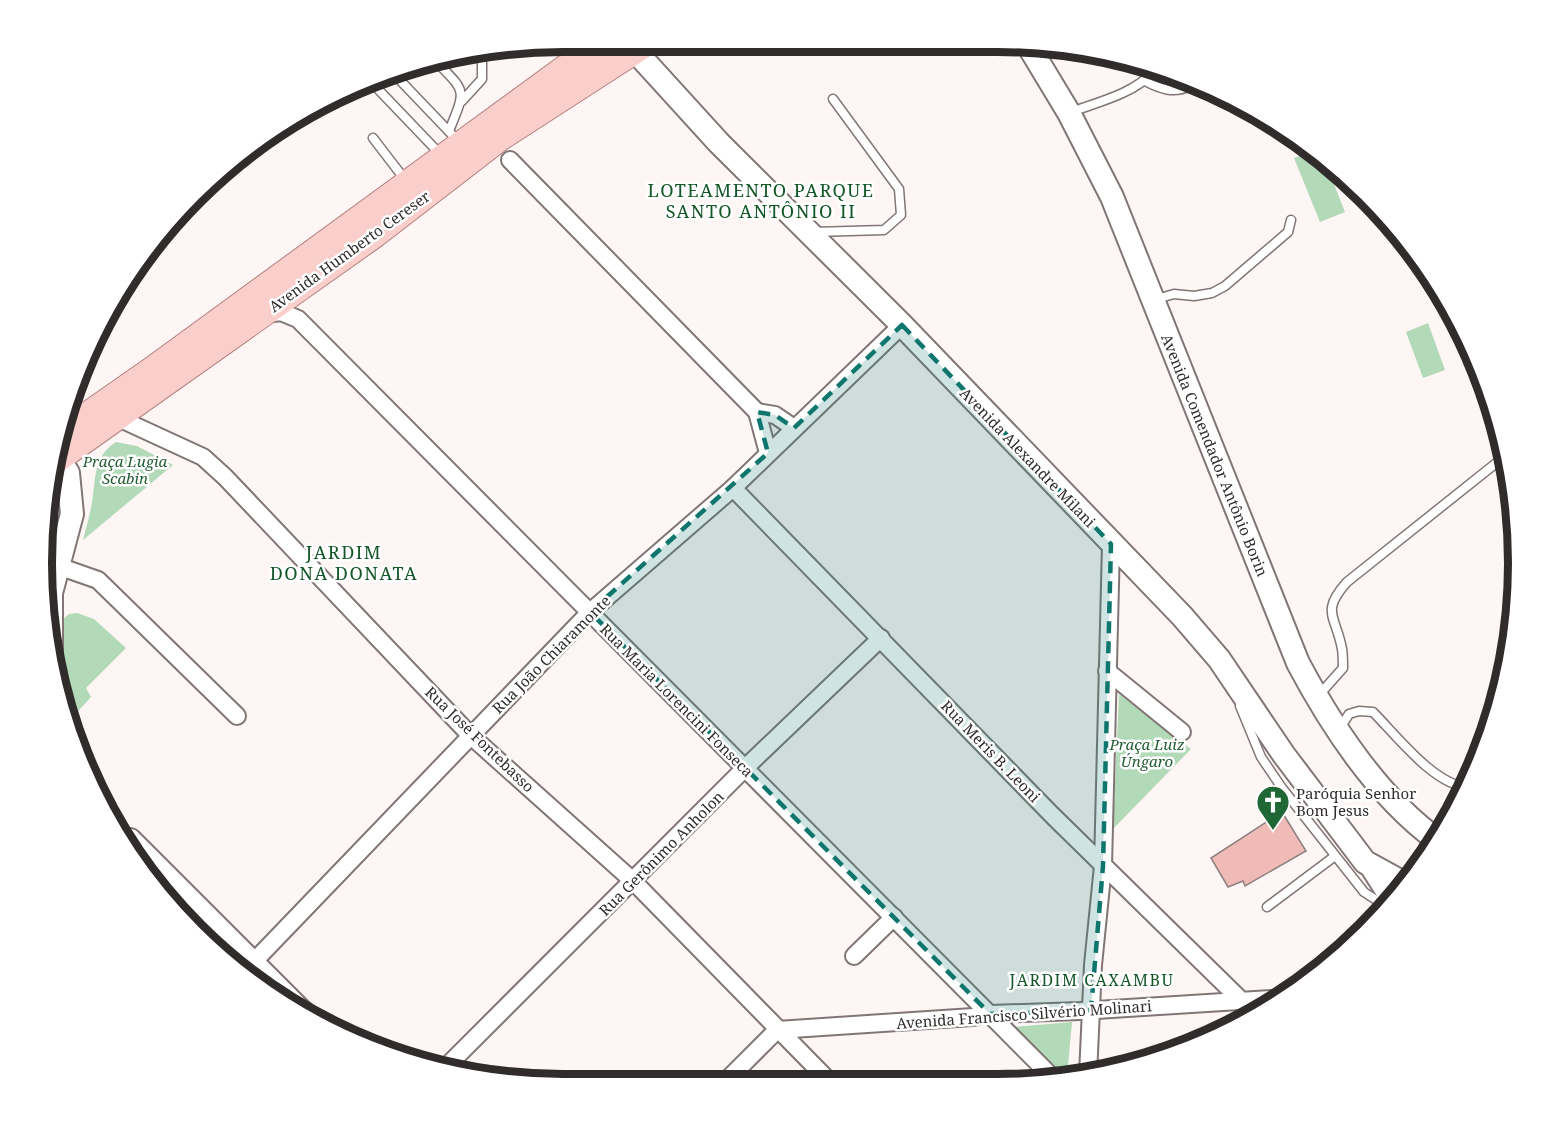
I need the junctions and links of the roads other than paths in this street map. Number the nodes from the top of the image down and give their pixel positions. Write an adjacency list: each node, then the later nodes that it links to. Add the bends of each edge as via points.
1 (586, 52): 16 (main road, Avenida Humberto Cereser)
2 (626, 52): 21 (main road, Avenida Humberto Cereser, via 501,138)
3 (642, 52): 20 (main road, Avenida Alexandre Milani, via 719,143)
4 (1034, 54): 14 (main road, Avenida Comendador Antônio Borin)
5 (481, 59): 13 (lane, via 482,79)
6 (442, 67): 13 (lane, via 459,85)
7 (1149, 76): 9 (lane)
8 (399, 80): 16 (lane)
9 (1145, 81): 11 (lane, via 1168,91); 14 (lane)
10 (378, 87): 16 (lane)
11 (1186, 88)
12 (833, 99): 20 (lane, via 899,189 901,215 884,230)
13 (462, 101): 16 (lane)
14 (1069, 113): 22 (main road, Avenida Comendador Antônio Borin, via 1112,197)
15 (373, 138): 18 (lane)
16 (450, 144): 18 (main road, Avenida Humberto Cereser)
17 (510, 160): 28 (street)
18 (407, 182): 26 (main road, Avenida Humberto Cereser)
19 (1290, 220): 22 (lane, via 1288,232 1225,286 1212,293 1174,294)
20 (808, 232): 25 (main road, Avenida Alexandre Milani)
21 (297, 290): 23 (main road, Avenida Humberto Cereser); 24 (street, via 294,310)
22 (1153, 300): 43 (main road, Avenida Comendador Antônio Borin, via 1298,663)
23 (261, 315): 24 (street, via 281,312); 27 (main road, Avenida Humberto Cereser)
24 (298, 319): 39 (street, Rua Maria Lorencini Fonseca)
25 (902, 325): 29 (street, Rua João Chiaramonte); 36 (main road, Avenida Alexandre Milani)
26 (130, 386): 27 (street); 30 (main road, Avenida Humberto Cereser)
27 (122, 412): 31 (main road, Avenida Humberto Cereser); 47 (street, Rua José Fontebasso, via 127,422 203,457 225,477)
28 (757, 412): 29 (street, via 775,415); 32 (street)
29 (794, 428): 32 (street, Rua João Chiaramonte)
30 (67, 442)
31 (67, 445)
32 (768, 453): 35 (street, Rua João Chiaramonte)
33 (1498, 461): 43 (lane, via 1347,582 1335,596 1333,624 1342,648 1343,668)
34 (62, 462): 37 (main road, via 68,473 72,514)
35 (734, 488): 39 (street, Rua João Chiaramonte); 40 (street, Rua Meris B. Leoni)
36 (1111, 544): 41 (main road, Avenida Alexandre Milani); 42 (street)
37 (58, 566): 38 (main road); 44 (street, via 98,580)
38 (53, 584)
39 (590, 612): 47 (street, Rua João Chiaramonte); 48 (street, Rua Maria Lorencini Fonseca)
40 (881, 638): 48 (street, Rua Gerônimo Anholon); 54 (street, Rua Meris B. Leoni)
41 (1220, 659): 51 (lane, via 1261,757); 53 (main road, Avenida Alexandre Milani, via 1284,755)
42 (1107, 671): 46 (street); 54 (street)
43 (1316, 697): 45 (main road, Avenida Comendador Antônio Borin)
44 (237, 716)
45 (1338, 731): 49 (lane, via 1349,714 1373,712 1423,764 1442,780); 50 (main road, Avenida Comendador Antônio Borin, via 1380,786 1415,825)
46 (1182, 732)
47 (471, 736): 56 (street, Rua José Fontebasso); 63 (street, Rua João Chiaramonte)
48 (745, 768): 56 (street, Rua Gerônimo Anholon); 60 (street, Rua Maria Lorencini Fonseca)
49 (1458, 786)
50 (1430, 835)
51 (1335, 856): 58 (lane, via 1364,892); 59 (lane)
52 (146, 857): 62 (main road)
53 (1365, 862): 55 (main road, Avenida Alexandre Milani); 57 (street)
54 (1103, 866): 64 (street, Rua Meris B. Leoni); 65 (street)
55 (1399, 880)
56 (633, 881): 67 (street, Rua José Fontebasso); 68 (street, Rua Gerônimo Anholon)
57 (1386, 895)
58 (1380, 902)
59 (1267, 907)
60 (894, 917): 61 (street); 66 (street, Rua Maria Lorencini Fonseca)
61 (854, 956)
62 (238, 958)
63 (249, 967)
64 (1247, 1006): 65 (street, Avenida Francisco Silvério Molinari)
65 (1091, 1010): 66 (street, Avenida Francisco Silvério Molinari); 69 (street)
66 (990, 1014): 67 (street, Avenida Francisco Silvério Molinari); 70 (street, Rua Maria Lorencini Fonseca)
67 (777, 1030): 71 (street); 72 (street, Rua José Fontebasso)
68 (451, 1062)
69 (1088, 1066)
70 (1047, 1072)
71 (733, 1074)
72 (822, 1074)

